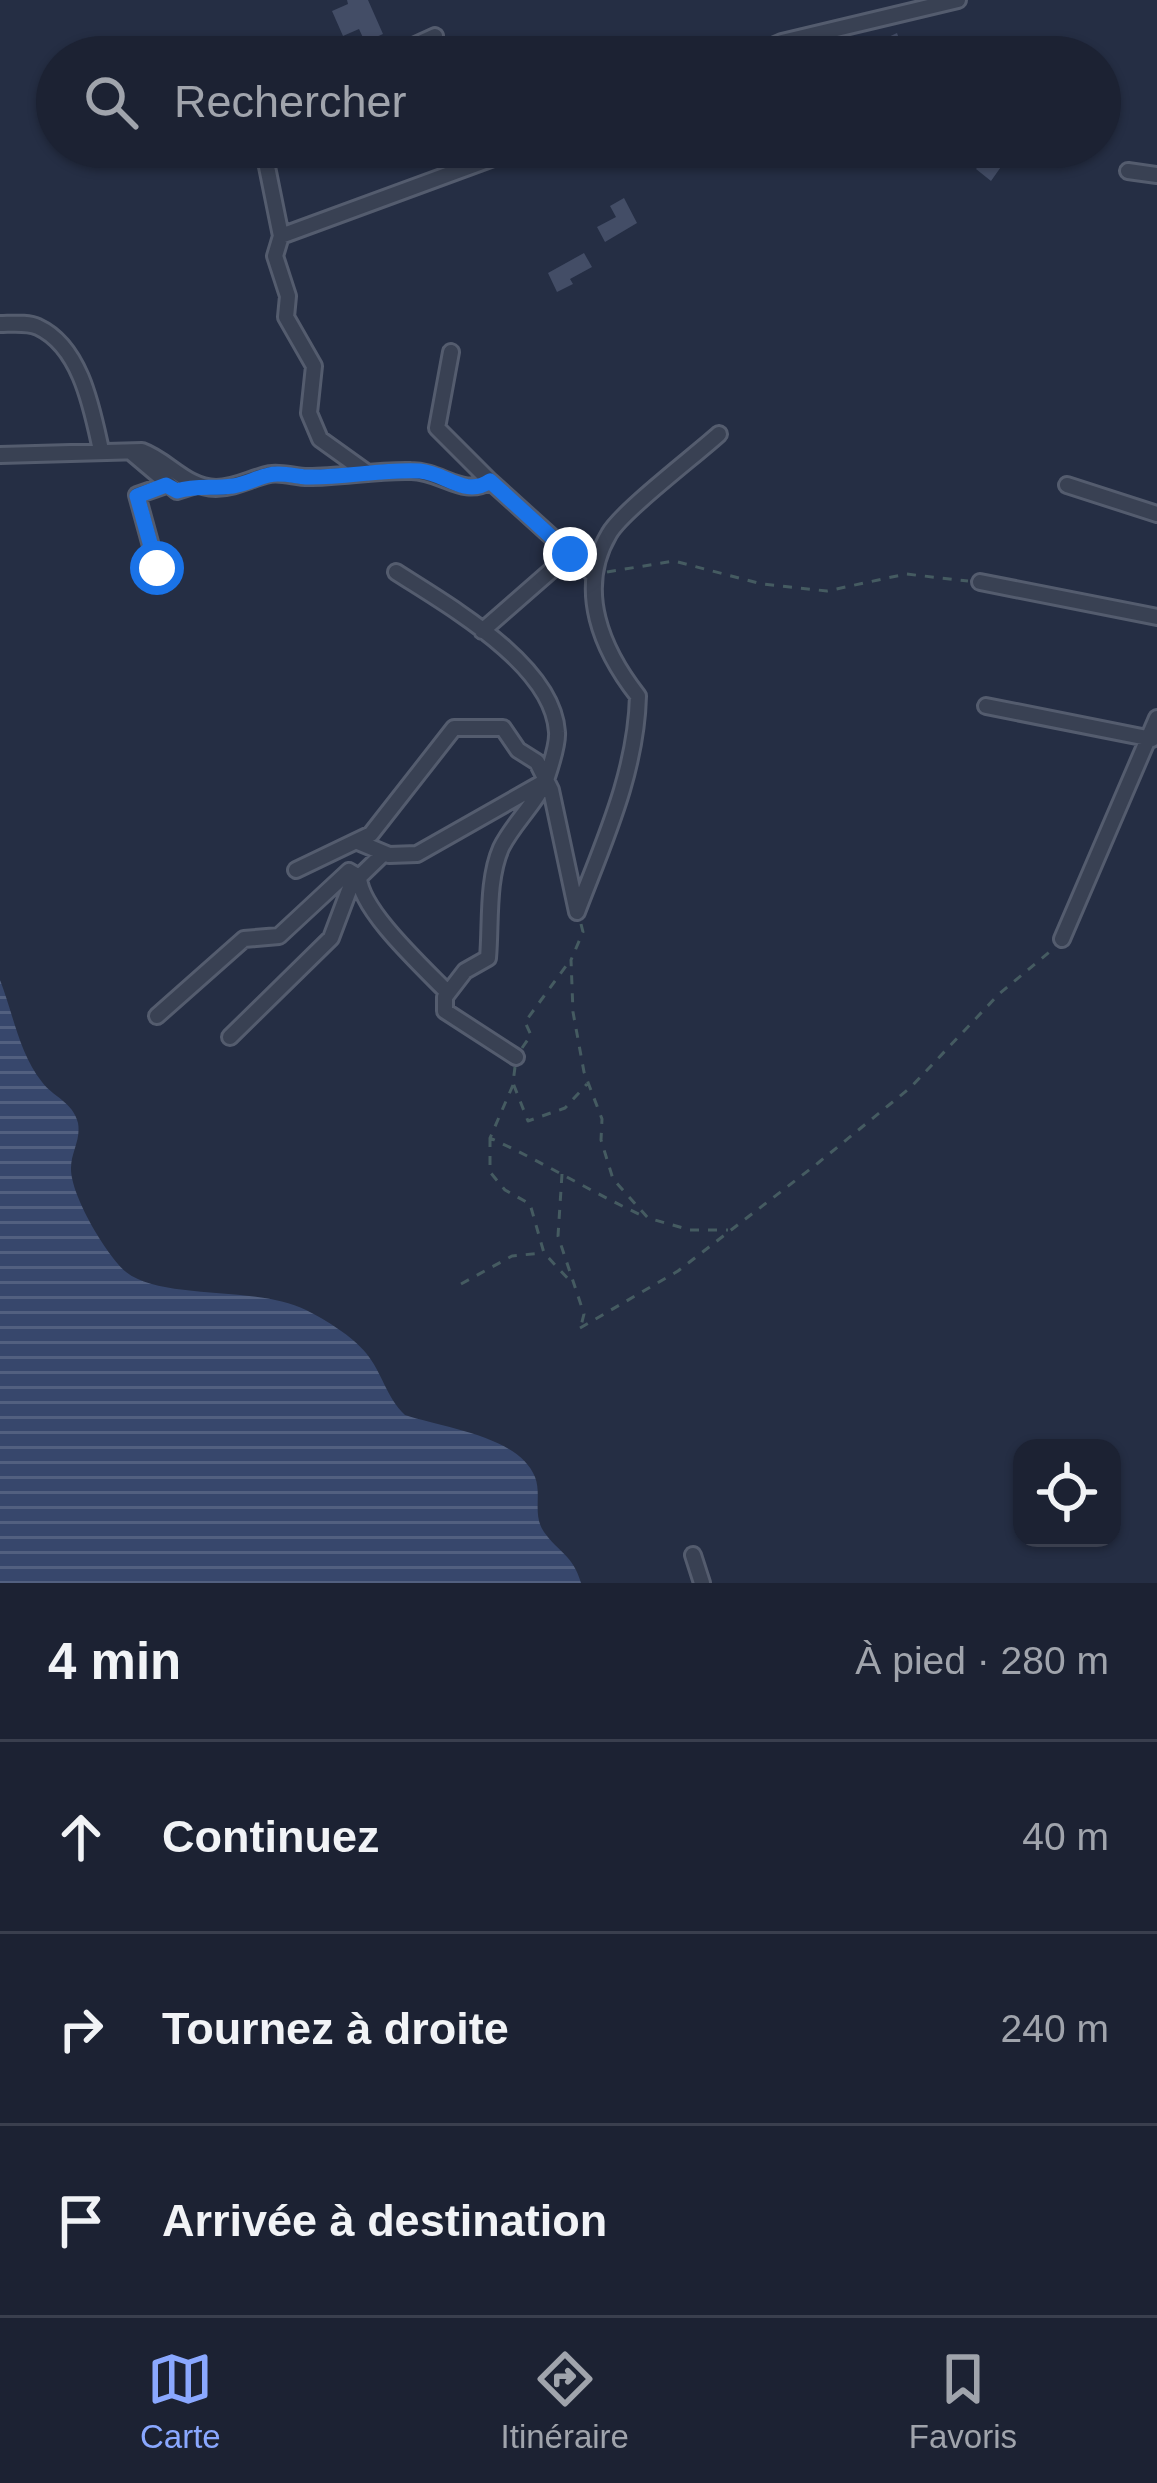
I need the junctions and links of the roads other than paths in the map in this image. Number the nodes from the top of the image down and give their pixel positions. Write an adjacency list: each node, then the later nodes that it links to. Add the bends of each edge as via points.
1 (958, 0): 2 (street)
2 (807, 36)
3 (267, 168): 7 (street)
4 (466, 168): 7 (street)
5 (1128, 171): 6 (street)
6 (1157, 176)
7 (281, 236): 14 (street, via 274,256 288,296 286,317 314,366 309,413 320,440)
8 (0, 324): 12 (street, via 35,325 58,342 90,400)
9 (451, 352): 15 (street, via 437,428)
10 (719, 434): 23 (street, via 609,531)
11 (128, 450): 12 (street); 16 (street); 17 (street, via 158,457)
12 (100, 451): 13 (street)
13 (0, 455)
14 (366, 472): 15 (street, via 436,472 463,488); 17 (street)
15 (490, 481): 20 (street)
16 (166, 485): 17 (street); 21 (street, via 137,496)
17 (196, 485)
18 (1067, 485): 19 (street)
19 (1157, 514)
20 (570, 554): 23 (street); 26 (street)
21 (157, 568)
22 (396, 572): 26 (street)
23 (594, 575): 30 (street, via 598,628 638,696 637,736 577,912)
24 (980, 582): 25 (street)
25 (1157, 617)
26 (482, 631): 30 (street, via 544,692 558,732)
27 (986, 706): 29 (street)
28 (1157, 718): 29 (street)
29 (1153, 739): 35 (street)
30 (546, 780): 31 (street, via 503,728 454,728); 32 (street, via 417,854); 36 (street, via 501,849 488,958)
31 (358, 842): 32 (street); 33 (street)
32 (383, 853): 34 (street)
33 (296, 870)
34 (359, 877): 36 (street, via 380,916); 37 (street, via 349,871 279,936 244,939); 38 (street, via 331,938)
35 (1062, 939)
36 (448, 993): 39 (street, via 446,1011)
37 (157, 1016)
38 (230, 1037)
39 (516, 1057)
40 (693, 1555): 41 (street)
41 (702, 1583)

